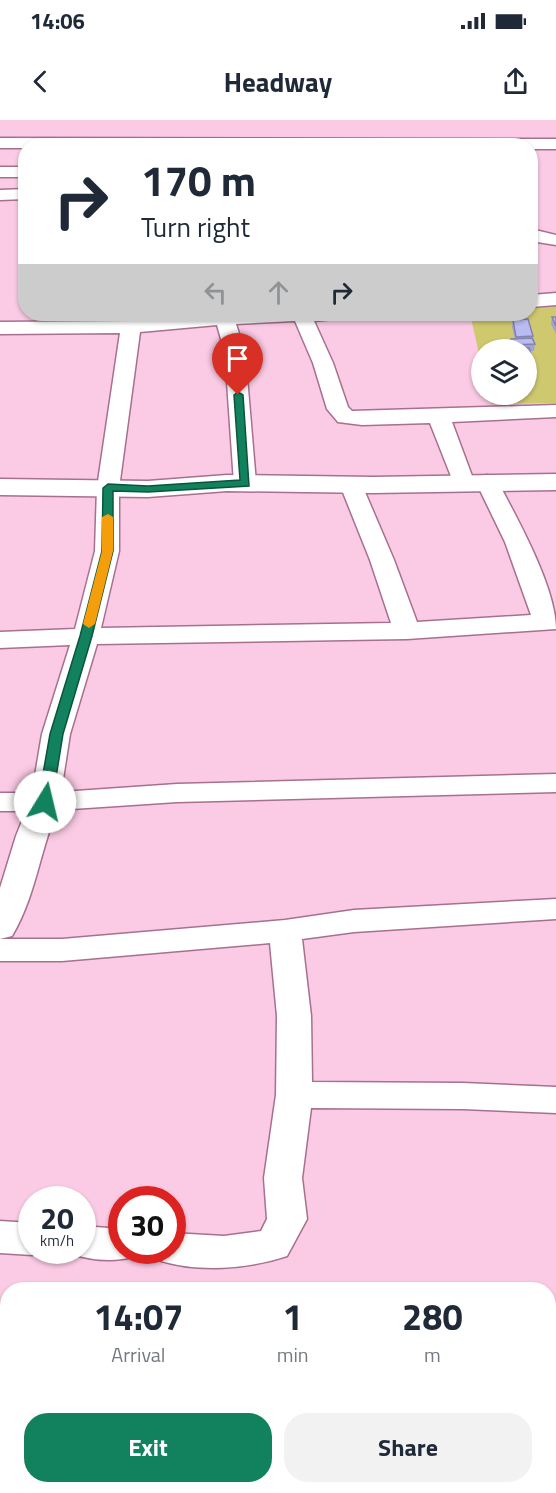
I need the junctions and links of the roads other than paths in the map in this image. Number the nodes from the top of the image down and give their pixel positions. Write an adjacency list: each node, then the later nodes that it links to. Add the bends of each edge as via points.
1 (280, 128): 3 (street)
2 (411, 128): 4 (street)
3 (274, 138)
4 (410, 138)
5 (0, 143): 6 (street)
6 (18, 143)
7 (538, 144): 8 (street)
8 (556, 144)
9 (0, 172): 10 (street)
10 (18, 172)
11 (18, 194): 12 (street)
12 (0, 195)
13 (538, 238): 14 (street)
14 (556, 240)
15 (556, 299): 16 (street)
16 (538, 300)
17 (67, 321): 22 (street)
18 (86, 321): 23 (street)
19 (202, 321): 23 (street)
20 (226, 321): 27 (street, via 235,353)
21 (304, 321): 25 (street, via 338,409 346,417)
22 (0, 327)
23 (131, 327): 31 (street)
24 (556, 411): 25 (street)
25 (438, 414): 28 (street)
26 (556, 482): 28 (main road)
27 (245, 483): 29 (main road); 31 (main road)
28 (476, 483): 29 (main road); 32 (street, via 517,542)
29 (351, 485): 33 (street)
30 (0, 487): 31 (main road)
31 (108, 488): 34 (street, via 107,551)
32 (551, 622): 33 (street)
33 (407, 631): 34 (street)
34 (86, 636): 35 (street); 38 (street, via 56,734)
35 (0, 640)
36 (556, 783): 38 (street, via 177,793)
37 (0, 802): 38 (street)
38 (45, 802): 40 (street)
39 (556, 909): 41 (street, via 354,921)
40 (0, 928)
41 (285, 931): 42 (street, via 62,950); 43 (street, via 294,1016)
42 (0, 950)
43 (294, 1095): 44 (street); 47 (street, via 283,1178 287,1219 273,1245 224,1252)
44 (556, 1100)
45 (0, 1236): 46 (street)
46 (18, 1238)
47 (186, 1250)

